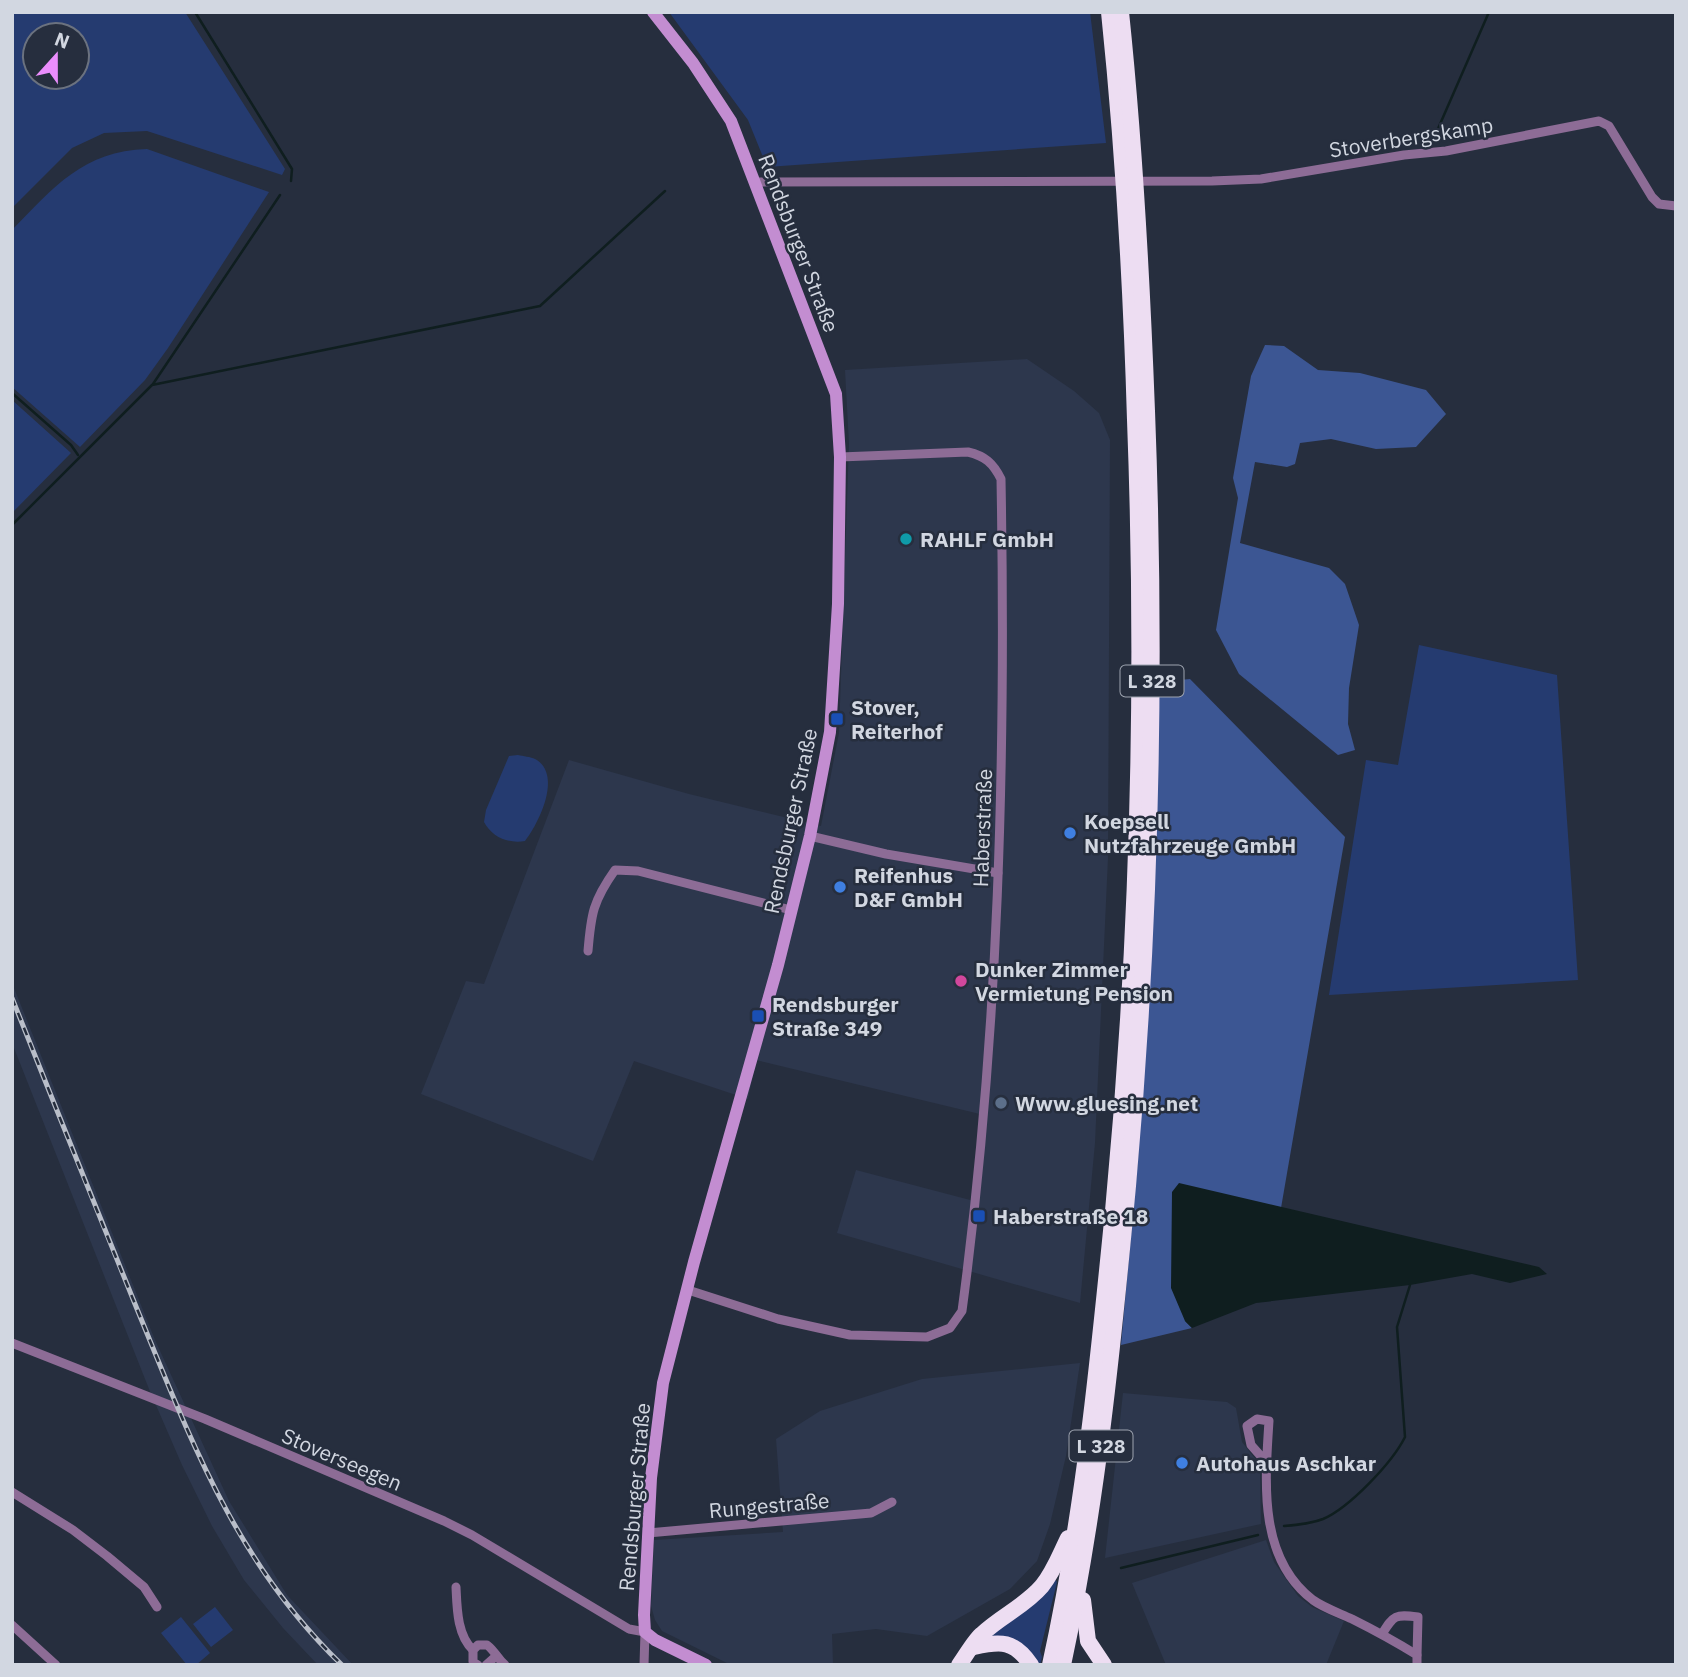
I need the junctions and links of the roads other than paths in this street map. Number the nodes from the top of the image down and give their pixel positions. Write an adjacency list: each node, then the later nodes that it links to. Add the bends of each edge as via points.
1 (653, 12): 4 (street, Rendsburger Straße, via 732,121)
2 (1109, 12): 16 (highway, L 328, via 1134,371 1138,777 1126,1059 1096,1380)
3 (1121, 12): 18 (highway, L 328, via 1146,371 1151,781 1134,1117 1113,1350)
4 (756, 182): 5 (street, Stoverbergskamp, via 1261,179 1446,151 1599,121 1609,126 1652,197 1660,204); 6 (street, Rendsburger Straße, via 836,394)
5 (1676, 206)
6 (840, 457): 7 (street, Rendsburger Straße, via 830,732); 8 (street, Haberstraße, via 968,452 986,458 1001,479 1004,640)
7 (810, 836): 8 (street); 9 (street, Rendsburger Straße)
8 (998, 873): 11 (street, Haberstraße, via 984,1115 962,1311 950,1328 928,1337 850,1335 778,1319)
9 (791, 910): 10 (street, via 638,871 615,870 590,916); 11 (street, Rendsburger Straße)
10 (588, 951)
11 (688, 1290): 17 (street, Rendsburger Straße, via 663,1383)
12 (12, 1343): 22 (street, Stoverseegen, via 444,1521 629,1629)
13 (1266, 1462): 23 (street, via 1269,1525 1287,1574 1315,1601)
14 (12, 1492): 20 (street, via 107,1556 144,1587)
15 (892, 1502): 17 (street, Rungestraße, via 871,1513)
16 (1077, 1520): 24 (highway, via 1041,1587 978,1637); 36 (highway, L 328)
17 (648, 1533): 22 (street, Rendsburger Straße)
18 (1087, 1542): 37 (highway, L 328); 38 (highway, via 1084,1623 1088,1641)
19 (456, 1587): 25 (street, via 464,1642)
20 (157, 1607)
21 (12, 1625): 28 (street)
22 (645, 1632): 32 (street, Rendsburger Straße); 33 (street)
23 (1382, 1634): 27 (street); 27 (street, via 1399,1615 1418,1617)
24 (974, 1647): 34 (highway); 35 (highway, via 1009,1644 1023,1652)
25 (473, 1650): 26 (street, via 488,1645); 29 (street, via 473,1662)
26 (495, 1657): 30 (street); 31 (street)
27 (1417, 1660)
28 (56, 1665)
29 (478, 1665)
30 (486, 1665)
31 (505, 1665)
32 (644, 1665)
33 (706, 1665)
34 (959, 1665)
35 (1031, 1665)
36 (1050, 1665)
37 (1063, 1665)
38 (1104, 1665)

